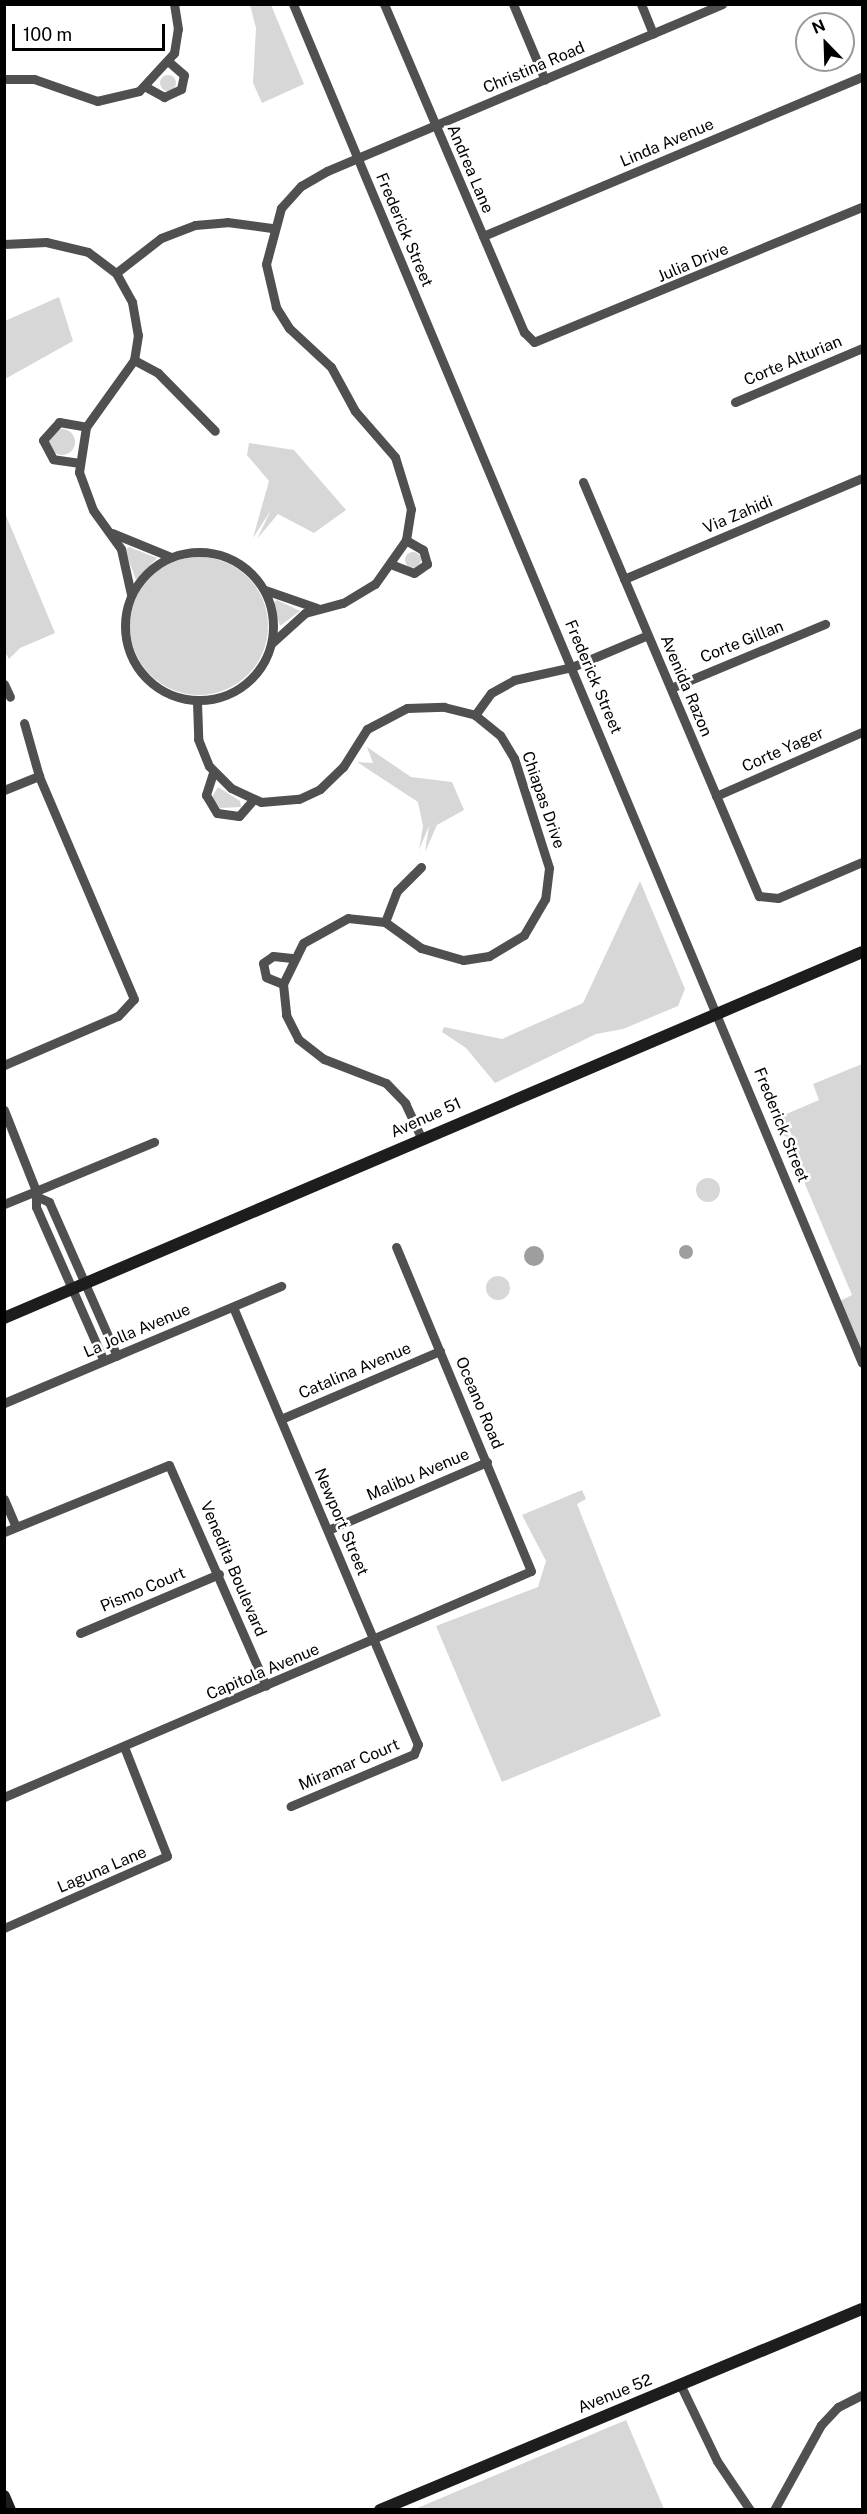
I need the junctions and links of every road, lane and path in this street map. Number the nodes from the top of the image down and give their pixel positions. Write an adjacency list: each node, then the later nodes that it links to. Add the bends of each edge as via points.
1 (174, 4): 8 (street, via 178,29)
2 (292, 4): 14 (street, Frederick Street)
3 (384, 4): 13 (street, Andrea Lane)
4 (513, 4): 11 (street)
5 (641, 4): 7 (street)
6 (722, 4): 7 (street, Christina Road)
7 (653, 34): 11 (street, Christina Road)
8 (169, 62): 12 (street); 12 (street, via 184,75 181,89 164,97)
9 (862, 77): 17 (street, Linda Avenue)
10 (4, 79): 12 (street, via 34,79 97,101)
11 (545, 80): 13 (street, Christina Road)
12 (146, 87)
13 (435, 126): 14 (street, Christina Road); 17 (street, Andrea Lane)
14 (357, 158): 16 (street, Christina Road, via 301,186); 40 (street, Frederick Street)
15 (862, 207): 20 (street, Julia Drive)
16 (272, 228): 19 (street, via 217,221 195,225 161,238); 30 (street, via 266,270 276,307 289,328 331,367 355,411 400,465 410,498)
17 (483, 236): 20 (street, Andrea Lane, via 524,332)
18 (4, 244): 19 (street, via 70,246)
19 (116, 273): 22 (street, via 135,313)
20 (534, 342)
21 (862, 348): 23 (street, Corte Alturian)
22 (134, 360): 24 (street); 25 (street, via 158,373)
23 (735, 402)
24 (86, 428): 26 (street); 26 (street, via 59,422 43,440 53,459)
25 (215, 431)
26 (80, 464): 29 (street, via 88,501)
27 (862, 478): 33 (street, Via Zahidi)
28 (583, 482): 33 (street, Avenida Razon)
29 (112, 533): 31 (street); 35 (street, via 124,556)
30 (406, 540): 32 (street); 32 (street, via 426,553 427,564 414,573)
31 (171, 557): 34 (street, via 198,552 228,557); 35 (street)
32 (393, 565): 36 (street, via 365,592)
33 (624, 579): 38 (street, Avenida Razon)
34 (265, 590): 36 (street); 39 (street)
35 (131, 594): 44 (street, via 124,627 136,666 172,695)
36 (317, 608): 39 (street, via 289,624)
37 (825, 624): 42 (street, Corte Gillan)
38 (648, 635): 40 (street); 42 (street, Avenida Razon)
39 (273, 642): 44 (street, via 253,678 227,695)
40 (572, 667): 45 (street, via 502,686); 59 (street, Frederick Street)
41 (4, 684): 43 (street)
42 (671, 688): 51 (street, Avenida Razon)
43 (10, 697)
44 (197, 702): 48 (street, via 198,739)
45 (475, 715): 52 (street, Chiapas Drive, via 444,707 392,712 368,729 320,789 284,802); 55 (street, Chiapas Drive, via 500,735 520,772 530,816 548,856 545,899 524,935 477,960 435,955)
46 (24, 723): 49 (street)
47 (862, 732): 51 (street, Corte Yager)
48 (213, 772): 52 (street); 52 (street, via 206,795 217,813 239,816)
49 (39, 776): 50 (street); 60 (street, via 134,999 117,1016)
50 (4, 790)
51 (716, 796): 53 (street, Avenida Razon, via 764,900)
52 (253, 800)
53 (862, 862)
54 (421, 867): 55 (street, via 397,891)
55 (384, 922): 57 (street, via 337,921 314,933)
56 (862, 952): 59 (street, Avenue 51)
57 (292, 958): 58 (street); 58 (street, via 273,956 263,963 266,977)
58 (283, 984): 62 (street, via 286,1016 298,1039 324,1059 386,1083 405,1103)
59 (719, 1012): 62 (street, Avenue 51); 75 (street, Frederick Street)
60 (4, 1065)
61 (4, 1110): 64 (street)
62 (421, 1137): 67 (street, Avenue 51)
63 (154, 1142): 64 (street)
64 (37, 1194): 65 (street); 67 (street, via 49,1202); 69 (street, via 36,1208)
65 (4, 1204)
66 (396, 1247): 72 (street, Oceano Road)
67 (86, 1284): 69 (street, Avenue 51); 73 (street)
68 (281, 1286): 70 (street, La Jolla Avenue)
69 (73, 1289): 71 (street, Avenue 51); 74 (street)
70 (233, 1306): 73 (street, La Jolla Avenue); 77 (street, Newport Street)
71 (4, 1318)
72 (440, 1351): 77 (street, Catalina Avenue); 78 (street, Oceano Road)
73 (117, 1356): 74 (street, La Jolla Avenue)
74 (104, 1361): 76 (street, La Jolla Avenue)
75 (862, 1363)
76 (4, 1403)
77 (280, 1419): 81 (street, Newport Street)
78 (487, 1462): 81 (street, Malibu Avenue); 83 (street, Oceano Road)
79 (4, 1499): 80 (street)
80 (16, 1527): 82 (street); 84 (street, Venedita Boulevard, via 170,1466)
81 (327, 1530): 86 (street, Newport Street)
82 (4, 1532)
83 (531, 1571): 86 (street, Capitola Avenue)
84 (219, 1574): 85 (street, Pismo Court); 87 (street, Venedita Boulevard)
85 (80, 1633)
86 (375, 1640): 87 (street, Capitola Avenue); 89 (street, Newport Street)
87 (266, 1686): 88 (street, Capitola Avenue)
88 (124, 1747): 90 (street, Capitola Avenue); 92 (street, Laguna Lane, via 167,1856)
89 (418, 1750): 91 (street, Miramar Court)
90 (4, 1797)
91 (291, 1806)
92 (4, 1928)
93 (862, 2309): 94 (street, Avenue 52)
94 (680, 2384): 98 (street, Avenue 52); 99 (street, via 717,2461)
95 (862, 2395): 100 (street, via 838,2408 821,2426)
96 (4, 2496): 97 (street)
97 (10, 2510)
98 (380, 2510)
99 (750, 2510)
100 (774, 2510)

